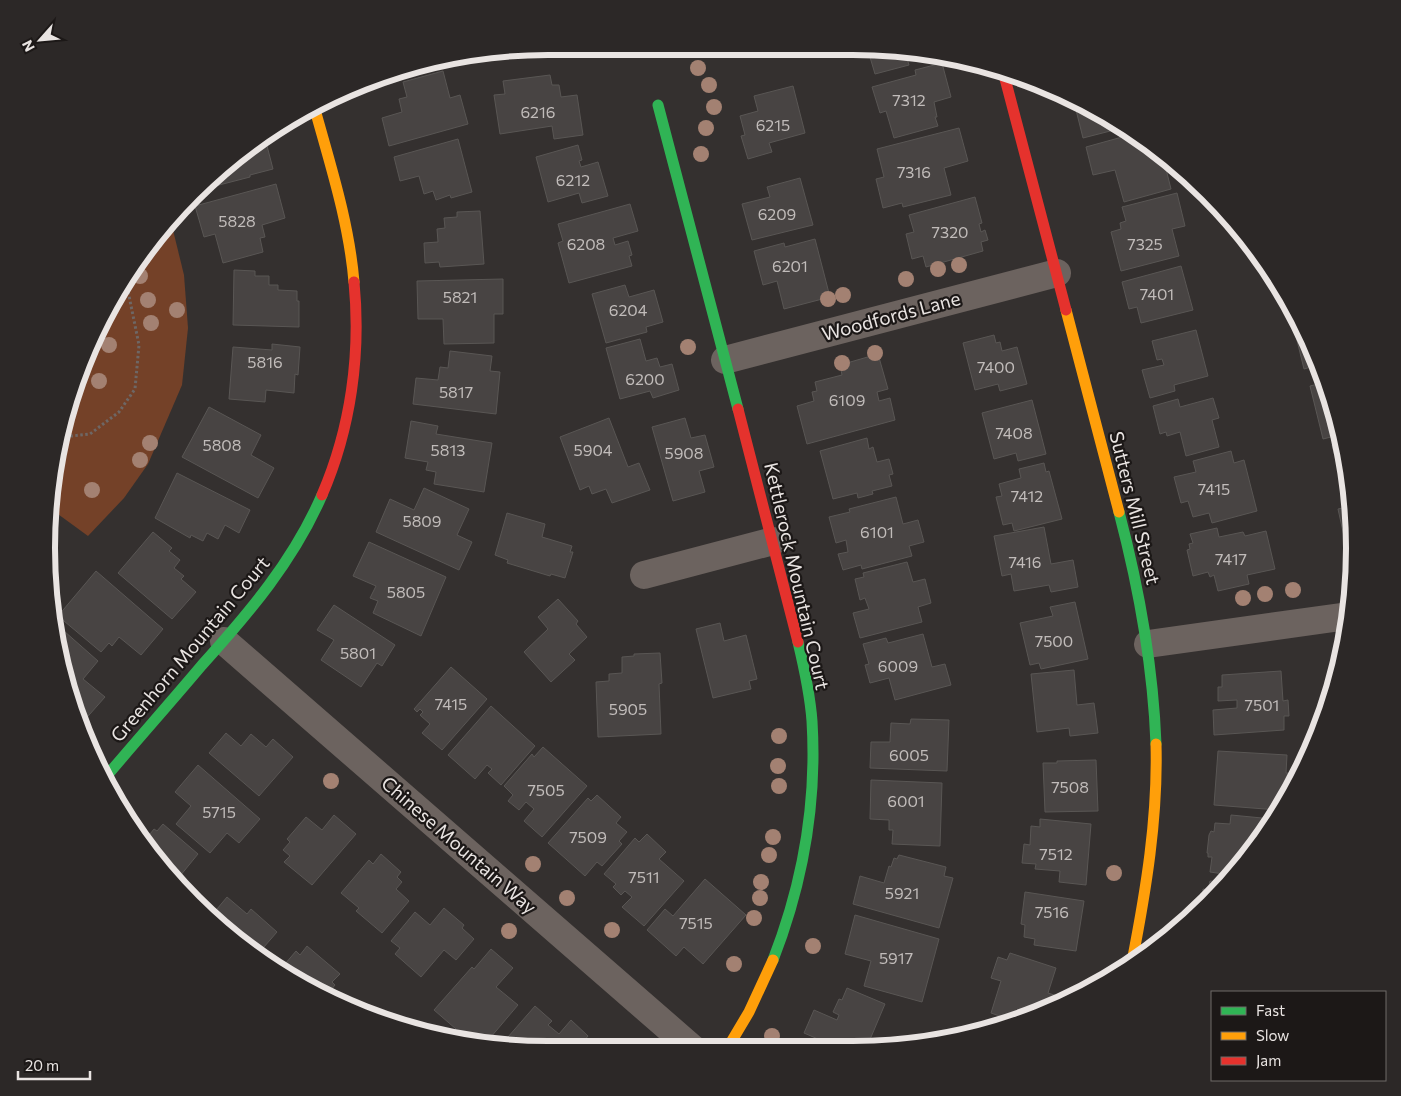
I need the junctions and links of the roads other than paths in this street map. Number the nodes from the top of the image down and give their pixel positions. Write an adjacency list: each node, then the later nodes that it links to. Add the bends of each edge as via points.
1 (1006, 80): 4 (street, Sutters Mill Street)
2 (658, 106): 5 (street, Kettlerock Mountain Court)
3 (316, 113): 9 (street, Greenhorn Mountain Court, via 346,224 354,270 357,324 347,416 335,461 297,545 267,590)
4 (1057, 273): 5 (street, Woodfords Lane); 10 (street, Sutters Mill Street, via 1134,569)
5 (725, 360): 6 (street, Kettlerock Mountain Court)
6 (773, 541): 7 (street); 14 (street, Kettlerock Mountain Court, via 802,658 812,720 813,776 808,831 798,885 782,938 761,989)
7 (644, 575)
8 (1341, 617): 10 (street)
9 (224, 640): 11 (street, Greenhorn Mountain Court); 13 (street, Chinese Mountain Way)
10 (1148, 644): 12 (street, Sutters Mill Street, via 1155,717 1156,778 1145,899)
11 (110, 773)
12 (1134, 953)
13 (684, 1041)
14 (732, 1041)

